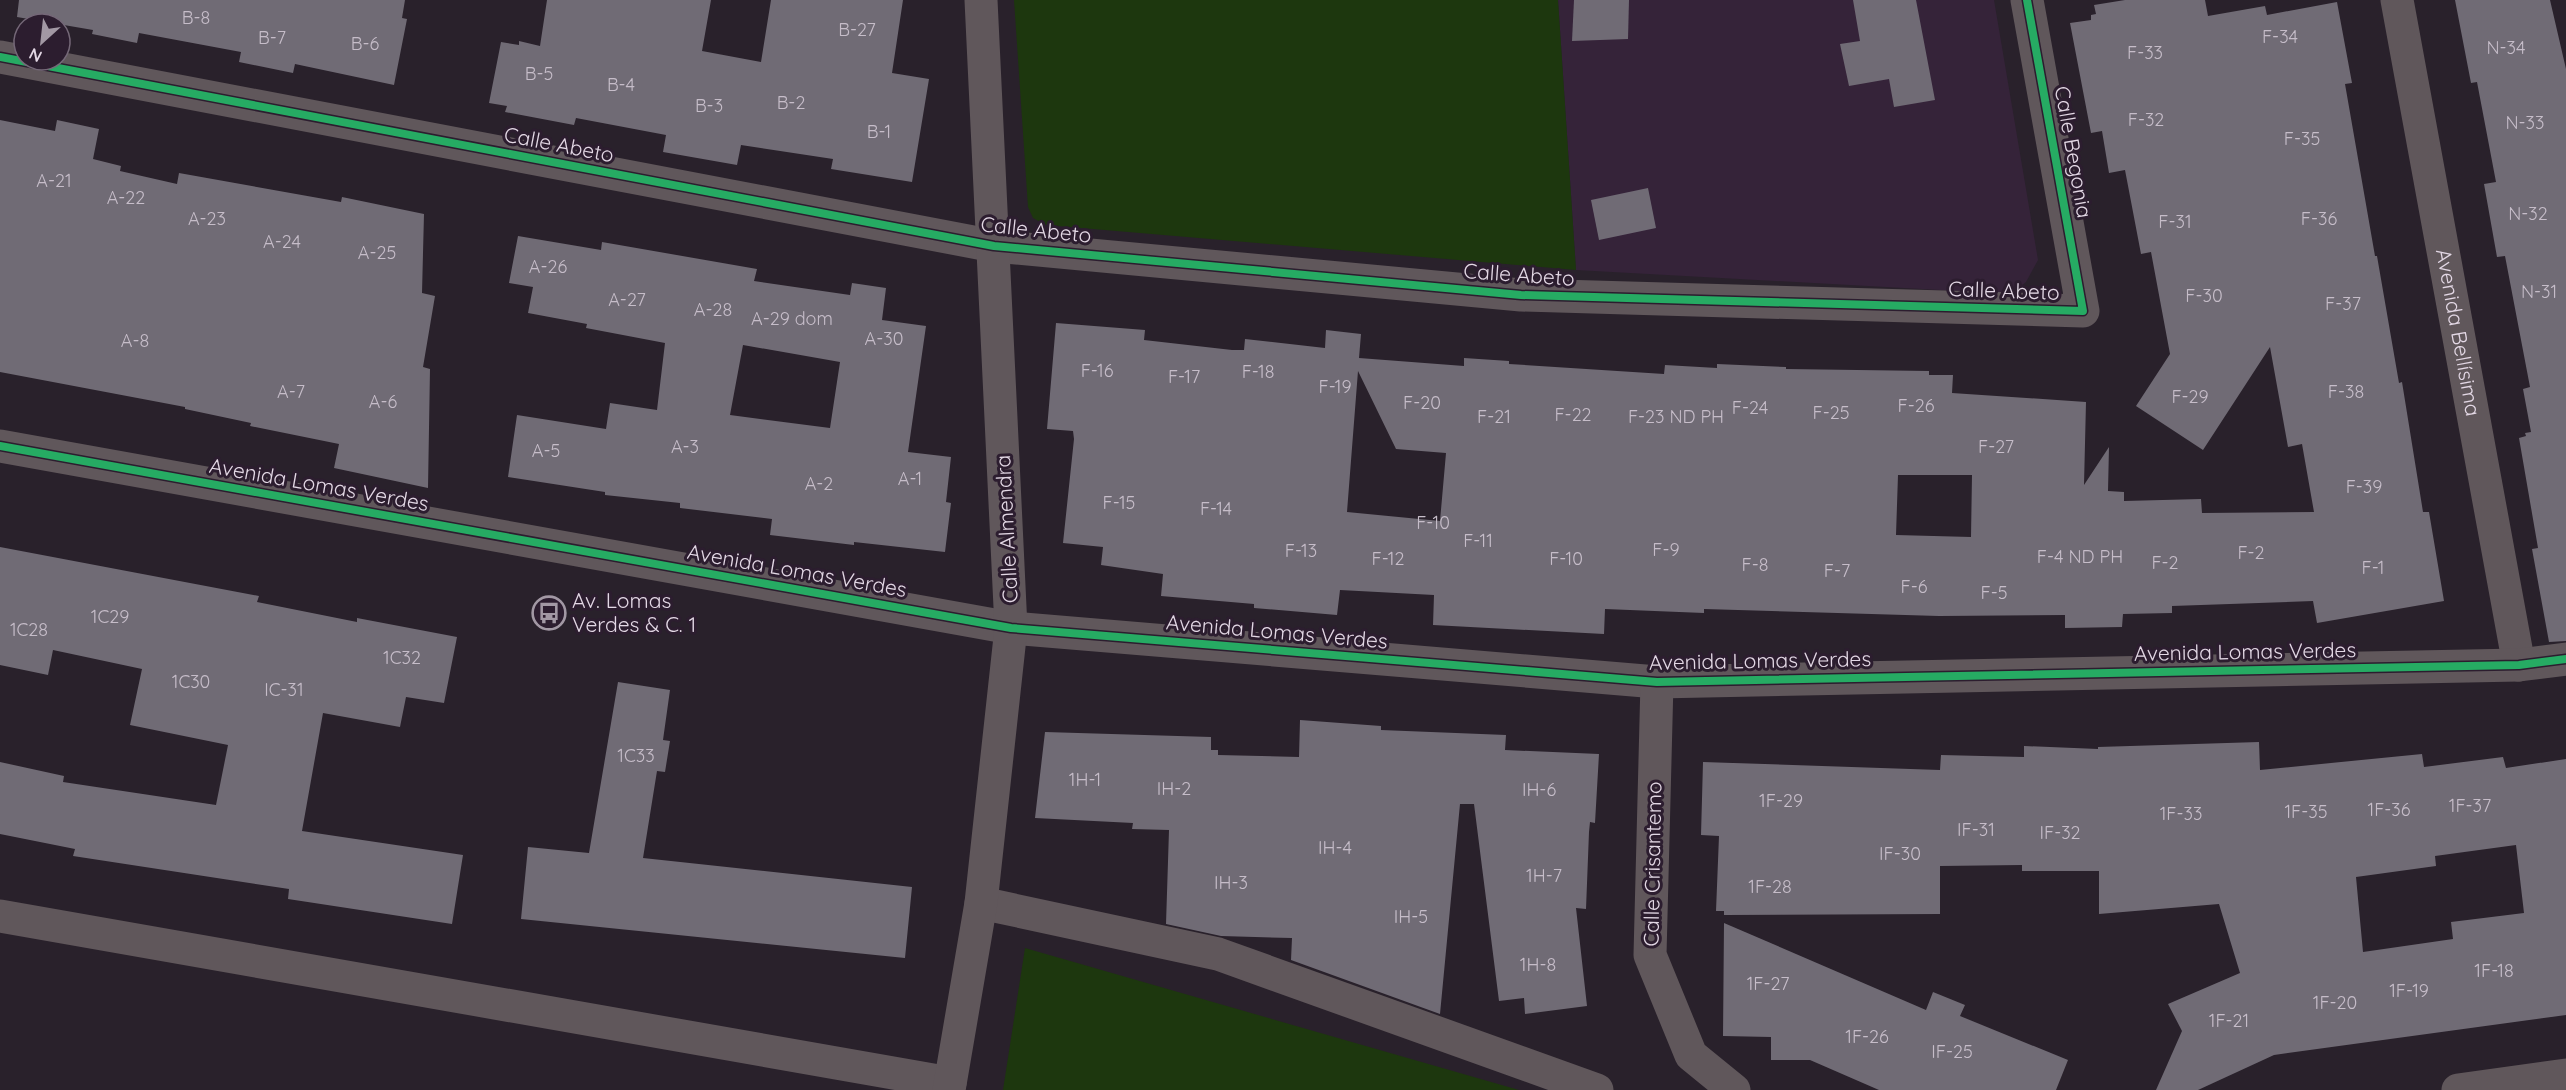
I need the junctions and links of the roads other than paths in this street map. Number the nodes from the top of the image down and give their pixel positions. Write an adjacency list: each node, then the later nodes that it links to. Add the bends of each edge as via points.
1 (981, 0): 5 (street, Calle Almendra)
2 (2027, 0): 6 (street, Calle Begonia)
3 (2397, 0): 10 (street, Avenida Bellísima)
4 (0, 57): 5 (street, Calle Abeto)
5 (994, 246): 6 (street, Calle Abeto, via 1521,295); 8 (street, Calle Almendra)
6 (2083, 311)
7 (0, 446): 8 (street, Avenida Lomas Verdes)
8 (1011, 628): 11 (street, Avenida Lomas Verdes); 12 (street, Calle Almendra)
9 (2566, 659): 10 (street, Avenida Lomas Verdes)
10 (2519, 665): 11 (street, Avenida Lomas Verdes)
11 (1657, 682): 17 (street, Calle Crisantemo, via 1650,954 1691,1055)
12 (981, 903): 15 (street, Calle Almendra); 16 (street, via 1218,954)
13 (0, 916): 15 (street)
14 (2566, 1075): 18 (street)
15 (949, 1087)
16 (1597, 1090)
17 (1734, 1090)
18 (2458, 1090)

